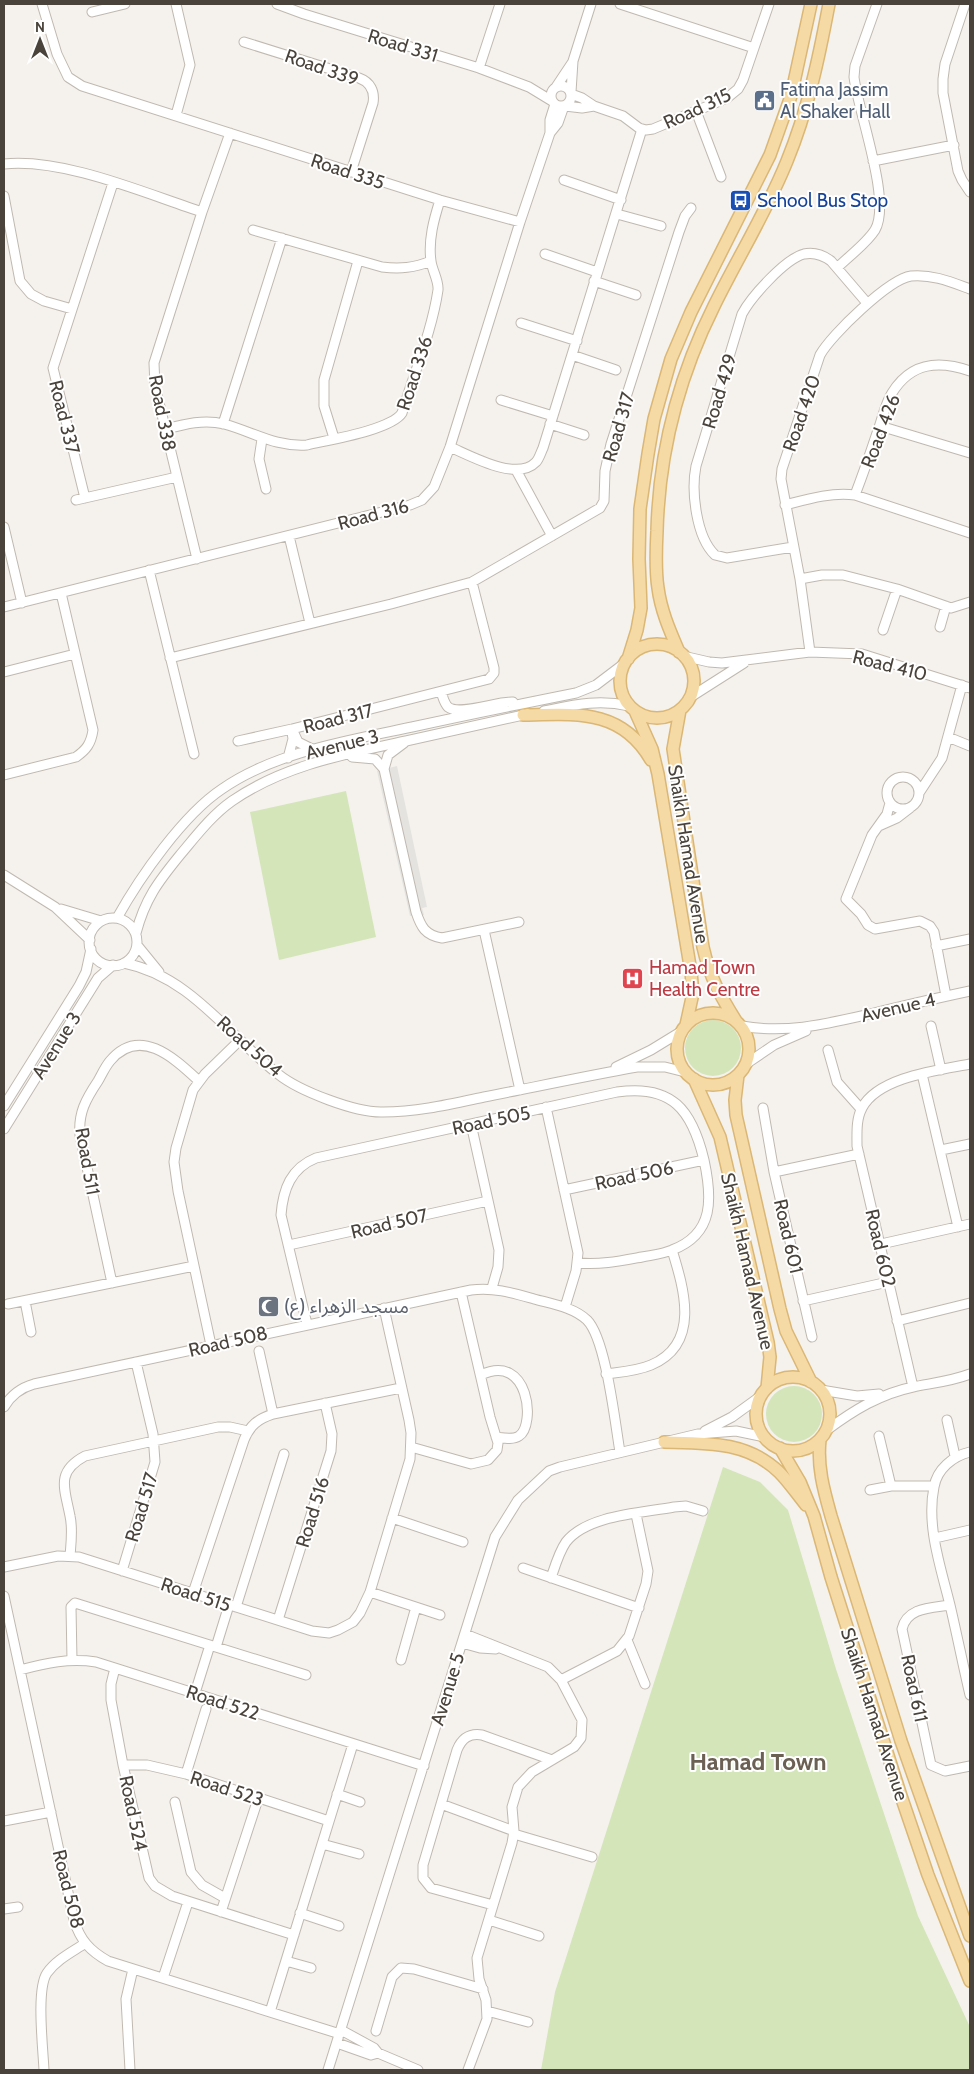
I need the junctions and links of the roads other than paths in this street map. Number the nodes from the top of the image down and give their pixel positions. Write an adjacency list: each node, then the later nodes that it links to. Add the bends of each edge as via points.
1 (42, 4): 27 (street, Road 335, via 57,54 68,77 90,88)
2 (125, 4): 14 (street)
3 (176, 4): 27 (street, via 190,65)
4 (277, 4): 15 (street, Road 331)
5 (306, 4): 15 (street)
6 (500, 4): 19 (street)
7 (591, 4): 18 (street)
8 (620, 4): 17 (street)
9 (769, 4): 17 (street, Road 315)
10 (811, 4): 100 (main road, via 795,81 774,146 691,312 669,367 654,419 640,509 641,608)
11 (829, 4): 98 (main road, via 816,70 796,138 770,200 704,327 686,370 670,428 658,512 656,562 662,610)
12 (877, 4): 32 (street, via 854,77)
13 (965, 4): 31 (street, via 943,79)
14 (92, 12)
15 (304, 14): 19 (street, Road 331)
16 (244, 42): 34 (street, Road 339, via 368,83 373,93 373,104)
17 (754, 48): 26 (street, Road 315, via 738,89 727,98)
18 (573, 61): 21 (street); 22 (street)
19 (479, 68): 20 (street, Road 331)
20 (529, 87): 21 (street, Road 331); 23 (street, Road 331)
21 (556, 87): 22 (street, via 566,87); 23 (street, via 551,92)
22 (571, 93): 24 (street, via 571,99); 25 (street, Road 315)
23 (553, 102): 24 (street); 30 (street, Road 316)
24 (565, 106): 25 (street, Road 315); 30 (street, Road 316)
25 (594, 106): 28 (street, Road 315, via 623,116)
26 (696, 111): 28 (street, Road 315, via 653,129); 35 (street)
27 (176, 115): 29 (street, Road 335)
28 (642, 129): 41 (street, Road 315)
29 (230, 133): 34 (street, Road 335); 43 (street, Road 338)
30 (550, 133): 45 (street, Road 316)
31 (954, 145): 32 (street); 38 (street, via 958,171)
32 (873, 161): 52 (street, via 880,206 878,222 869,237)
33 (4, 164): 37 (street, via 41,164)
34 (351, 172): 40 (street, Road 335)
35 (721, 177)
36 (564, 180): 41 (street)
37 (113, 183): 43 (street); 57 (street, Road 337)
38 (970, 192)
39 (4, 196): 57 (street, via 20,281 31,294)
40 (440, 200): 45 (street, Road 335); 51 (street, Road 336, via 434,218)
41 (621, 200): 44 (street, Road 315)
42 (691, 208): 81 (street, Road 317, via 679,232 611,444 602,504)
43 (202, 212): 67 (street, Road 338, via 154,362 155,386)
44 (617, 214): 46 (street); 53 (street, Road 315)
45 (520, 222): 71 (street, Road 316)
46 (661, 226)
47 (253, 230): 48 (street)
48 (282, 238): 50 (street); 65 (street)
49 (545, 254): 53 (street)
50 (358, 261): 51 (street, via 398,268); 69 (street, via 324,380 324,406)
51 (431, 261): 69 (street, Road 336, via 438,288 434,309 402,413 394,422 378,428)
52 (837, 268): 56 (street, Road 429); 82 (street, Road 429, via 818,254 804,254 753,295 742,314 694,476 696,510 703,539 715,556 727,558)
53 (596, 277): 55 (street); 59 (street, Road 315)
54 (970, 289): 56 (street, Road 420, via 928,276 909,276)
55 (636, 295)
56 (868, 303): 77 (street, Road 420, via 831,339 820,355 782,469)
57 (72, 309): 74 (street, Road 337, via 53,375 80,499)
58 (522, 323): 59 (street)
59 (576, 341): 60 (street, Road 315)
60 (572, 355): 61 (street); 64 (street, Road 315)
61 (616, 370)
62 (970, 371): 66 (street, Road 426, via 944,364 912,372 892,393)
63 (501, 400): 64 (street)
64 (551, 420): 68 (street); 73 (street, Road 315, via 536,462)
65 (223, 424): 67 (street, Road 336, via 195,422); 70 (street, Road 336)
66 (880, 426): 72 (street); 76 (street, Road 426)
67 (166, 429): 74 (street, Road 338)
68 (584, 435)
69 (334, 438): 70 (street, Road 336, via 295,446)
70 (262, 439): 75 (street, via 259,459)
71 (450, 447): 73 (street); 80 (street, Road 316, via 434,487 422,500)
72 (970, 453)
73 (516, 470): 81 (street)
74 (177, 477): 83 (street, Road 338)
75 (266, 489)
76 (855, 495): 77 (street, via 826,495); 79 (street)
77 (785, 505): 82 (street, Road 420)
78 (4, 530): 90 (street)
79 (970, 533)
80 (289, 536): 83 (street, Road 316); 93 (street)
81 (552, 536): 86 (street, Road 317)
82 (793, 547): 85 (street, Road 420)
83 (196, 559): 84 (street, Road 316)
84 (149, 570): 88 (street, Road 316); 99 (street)
85 (800, 579): 87 (street, via 843,575); 96 (street, Road 420)
86 (472, 582): 93 (street, Road 317); 104 (street, Road 317, via 494,673 485,681)
87 (898, 589): 91 (street); 95 (street)
88 (61, 593): 90 (street, Road 316); 97 (street)
89 (970, 602): 91 (street, via 958,607)
90 (22, 603): 92 (street, Road 316)
91 (946, 606): 94 (street)
92 (4, 607)
93 (310, 624): 99 (street, Road 317)
94 (940, 627)
95 (883, 630)
96 (810, 652): 101 (street, Road 410); 103 (street, Road 410, via 862,654)
97 (75, 654): 102 (street); 121 (street, via 93,730 92,741 76,757)
98 (681, 654): 100 (main road, via 671,648 652,645); 101 (street, Road 410, via 715,663); 105 (main road, via 692,672)
99 (170, 658): 116 (street)
100 (626, 661): 106 (street, Avenue 3, via 590,689); 107 (main road, via 620,681 621,690)
101 (748, 661): 105 (street, Road 410)
102 (4, 672)
103 (966, 686): 111 (street)
104 (441, 692): 106 (street, via 444,702 454,710 502,702); 110 (street, Road 317)
105 (689, 698): 108 (main road)
106 (529, 702): 115 (street, Avenue 3)
107 (632, 709): 108 (main road, via 653,718 672,715); 109 (street, Avenue 3, via 606,701); 120 (main road, Shaikh Hamad Avenue, via 652,749)
108 (680, 710): 144 (main road, Shaikh Hamad Avenue, via 673,749 703,947 708,972)
109 (523, 715): 113 (street, Avenue 3); 120 (main road, via 570,714 605,719 620,726 642,745)
110 (292, 729): 112 (street, Road 317); 115 (street, Road 317, via 298,742); 118 (street, Road 317)
111 (948, 738): 114 (street); 122 (street, via 940,762)
112 (238, 741)
113 (406, 741): 117 (street, Avenue 3); 119 (street, via 388,755)
114 (970, 746)
115 (315, 750): 118 (street, Avenue 3)
116 (194, 754)
117 (338, 757): 119 (street, via 375,759); 134 (street, Avenue 3, via 292,770 231,801 205,825 160,879 143,906)
118 (288, 758): 130 (street, Avenue 3, via 249,773 208,799 166,846)
119 (384, 769): 133 (street, via 420,925 425,932 442,938)
120 (658, 774): 147 (main road, Shaikh Hamad Avenue, via 691,972 693,993)
121 (4, 775)
122 (931, 775): 123 (street); 124 (street)
123 (913, 780): 124 (street); 125 (street, via 900,776 890,782 886,794)
124 (919, 793): 126 (street, via 918,800)
125 (890, 803): 126 (street, via 901,809); 127 (street, via 884,819)
126 (910, 808): 127 (street)
127 (876, 827): 138 (street, via 849,889 847,901 875,929 927,923)
128 (4, 875): 129 (street)
129 (55, 907): 131 (street); 136 (street)
130 (117, 918): 131 (street); 134 (street, via 128,923)
131 (101, 922): 136 (street, via 93,929)
132 (519, 922): 133 (street)
133 (484, 930): 158 (street)
134 (136, 933): 137 (street)
135 (970, 939): 138 (street)
136 (90, 944): 140 (street, via 102,962); 159 (street, Avenue 3, via 86,972 79,986)
137 (137, 945): 139 (street, via 130,959); 141 (street, Road 504)
138 (936, 946): 143 (street)
139 (124, 963): 140 (street); 141 (street, Road 504)
140 (112, 965): 164 (street, Avenue 3, via 98,978)
141 (163, 976): 148 (street, Road 504, via 214,1014)
142 (970, 991): 143 (street, Avenue 4)
143 (946, 996): 145 (street, Avenue 4)
144 (739, 1024): 145 (street, Avenue 4, via 758,1030 789,1030); 147 (main road, via 724,1014 710,1013 697,1017); 150 (main road, via 749,1045)
145 (825, 1024): 150 (street, Avenue 4, via 774,1045)
146 (931, 1026): 152 (street)
147 (684, 1028): 153 (street, Road 504, via 651,1050); 156 (main road, via 677,1050 679,1062)
148 (239, 1041): 157 (street); 158 (street, Road 504, via 280,1076 346,1106 382,1112 419,1110)
149 (828, 1050): 162 (street, via 837,1082)
150 (746, 1064): 155 (main road)
151 (970, 1064): 152 (street)
152 (941, 1070): 154 (street)
153 (604, 1073): 156 (street, Road 504, via 649,1066); 158 (street, Road 504)
154 (922, 1074): 162 (street, via 885,1086); 166 (street)
155 (738, 1075): 156 (main road, via 720,1085 706,1084); 199 (main road, Shaikh Hamad Avenue, via 734,1100 736,1115 780,1309 786,1331)
156 (690, 1076): 204 (main road, Shaikh Hamad Avenue, via 713,1119 768,1342 770,1357)
157 (199, 1081): 178 (street, via 189,1101 174,1162); 180 (street, Road 511, via 164,1052 145,1046 130,1048 110,1062 82,1108 80,1135)
158 (520, 1090)
159 (4, 1106)
160 (546, 1107): 163 (street, Road 505); 168 (street, Road 505, via 630,1090 657,1094 686,1114 697,1134); 170 (street)
161 (763, 1108): 169 (street, Road 601)
162 (861, 1109): 167 (street, Road 602, via 857,1127)
163 (471, 1124): 171 (street); 175 (street, Road 505, via 306,1162 290,1179 282,1204 283,1226)
164 (4, 1129)
165 (970, 1144): 166 (street)
166 (941, 1150): 173 (street)
167 (859, 1154): 169 (street, Road 601); 174 (street, Road 602)
168 (704, 1160): 170 (street, Road 506); 176 (street, Road 505, via 710,1199 707,1216 687,1242)
169 (774, 1172): 184 (street, Road 601)
170 (564, 1190): 177 (street, via 577,1244)
171 (488, 1201): 175 (street, Road 507); 181 (street, via 499,1250)
172 (970, 1224): 173 (street)
173 (958, 1227): 174 (street)
174 (881, 1244): 179 (street, Road 602)
175 (289, 1246): 190 (street, Road 505)
176 (672, 1250): 177 (street, Road 505, via 606,1264); 196 (street, via 684,1295 684,1325 680,1338 672,1350 653,1364)
177 (578, 1263): 187 (street)
178 (194, 1266): 180 (street); 193 (street)
179 (888, 1282): 184 (street); 189 (street, Road 602)
180 (112, 1283): 183 (street)
181 (492, 1288): 182 (street, Road 508); 187 (street, Road 508)
182 (461, 1292): 188 (street, Road 508); 198 (street)
183 (25, 1301): 186 (street); 191 (street)
184 (804, 1301): 192 (street, Road 601)
185 (970, 1303): 189 (street)
186 (8, 1304)
187 (565, 1307): 196 (street, Road 508, via 588,1321 594,1330)
188 (384, 1308): 190 (street, Road 508); 201 (street, Road 515)
189 (897, 1321): 200 (street, Road 602)
190 (307, 1324): 193 (street, Road 508)
191 (31, 1332)
192 (812, 1337)
193 (211, 1345): 195 (street, Road 508)
194 (259, 1351): 207 (street)
195 (136, 1362): 206 (street, Road 508, via 26,1386); 216 (street, Road 517)
196 (606, 1374): 220 (street, Road 508)
197 (970, 1374): 200 (street)
198 (481, 1375): 213 (street); 213 (street, via 498,1370 514,1375 519,1380 527,1407 526,1426 522,1433 513,1438)
199 (811, 1382): 202 (main road); 204 (main road, via 784,1378)
200 (913, 1387): 203 (street)
201 (401, 1388): 205 (street); 218 (street, Road 515)
202 (821, 1390): 203 (street, via 857,1396); 209 (main road, via 829,1406)
203 (904, 1390): 209 (street, via 871,1400)
204 (764, 1392): 211 (street, Avenue 5, via 732,1417); 214 (main road, via 756,1415)
205 (326, 1403): 207 (street); 247 (street, Road 516, via 332,1434 331,1451)
206 (4, 1407)
207 (273, 1414): 210 (street, via 261,1418)
208 (947, 1420): 223 (street)
209 (827, 1430): 215 (main road)
210 (248, 1431): 216 (street, via 218,1427); 240 (street)
211 (698, 1434): 214 (street, Avenue 5, via 736,1431); 217 (street, Avenue 5)
212 (880, 1436): 224 (street)
213 (496, 1437): 218 (street, via 496,1454 477,1464)
214 (765, 1437): 219 (main road)
215 (820, 1440): 219 (main road, via 801,1450); 293 (main road, Shaikh Hamad Avenue, via 818,1455 826,1499 901,1740)
216 (154, 1442): 234 (street, Road 517, via 85,1456 68,1470 64,1492 72,1526); 237 (street, Road 517, via 153,1473)
217 (664, 1442): 220 (street, Avenue 5); 229 (main road, via 724,1444 753,1454 777,1471)
218 (411, 1447): 230 (street, Road 515)
219 (780, 1448): 229 (main road, Shaikh Hamad Avenue, via 800,1482)
220 (620, 1452): 249 (street, Avenue 5, via 549,1471 518,1500 495,1537)
221 (970, 1452): 223 (street)
222 (284, 1454): 243 (street)
223 (955, 1456): 225 (street, via 939,1474)
224 (891, 1486): 225 (street); 226 (street)
225 (934, 1486): 232 (street)
226 (870, 1490)
227 (703, 1511): 228 (street, via 680,1506)
228 (636, 1514): 238 (street, via 587,1525 565,1544); 245 (street, via 648,1571)
229 (814, 1516): 299 (main road, Shaikh Hamad Avenue, via 901,1796)
230 (392, 1518): 233 (street); 239 (street, Road 515)
231 (970, 1530): 232 (street)
232 (935, 1538): 242 (street)
233 (463, 1542)
234 (70, 1556): 235 (street, Road 515); 237 (street, Road 515)
235 (4, 1567)
236 (523, 1568): 238 (street)
237 (122, 1571): 240 (street, Road 515)
238 (551, 1578): 245 (street)
239 (370, 1592): 244 (street); 247 (street, Road 515, via 353,1622 338,1630 320,1633)
240 (194, 1593): 243 (street, Road 515)
241 (4, 1596): 248 (street, Road 508)
242 (950, 1605): 253 (street); 268 (street, Road 611, via 914,1612 907,1617 902,1629 932,1765 945,1771)
243 (232, 1606): 247 (street, Road 515); 251 (street)
244 (416, 1607): 246 (street); 255 (street)
245 (638, 1608): 250 (street)
246 (440, 1615)
247 (278, 1620)
248 (7, 1623): 257 (street, Road 508)
249 (463, 1638): 259 (street, via 480,1648 499,1649 539,1662); 267 (street, Avenue 5)
250 (627, 1640): 259 (street, via 617,1650); 260 (street)
251 (213, 1646): 254 (street, via 75,1603 71,1607); 258 (street); 261 (street)
252 (970, 1647): 253 (street)
253 (960, 1649): 262 (street)
254 (72, 1660): 256 (street, Road 522); 257 (street, Road 522)
255 (401, 1660)
256 (115, 1668): 261 (street, Road 522); 266 (street, Road 524, via 111,1700)
257 (20, 1670): 275 (street, Road 508)
258 (306, 1675)
259 (561, 1680): 265 (street, via 582,1720 583,1732 574,1747)
260 (645, 1684)
261 (195, 1693): 264 (street, Road 522)
262 (970, 1695)
263 (206, 1709): 269 (street)
264 (353, 1744): 267 (street, Road 522); 270 (street)
265 (552, 1760): 274 (street, via 482,1735 469,1736 457,1750); 278 (street, via 526,1776 518,1787 512,1807)
266 (123, 1765): 269 (street, Road 523, via 147,1765); 283 (street, Road 524, via 149,1878 162,1892)
267 (424, 1766): 305 (street, Avenue 5)
268 (970, 1766)
269 (186, 1774): 271 (street, Road 523)
270 (337, 1794): 273 (street); 277 (street)
271 (258, 1798): 277 (street, Road 523); 282 (street)
272 (175, 1802): 282 (street, via 191,1872 202,1885)
273 (360, 1802)
274 (441, 1804): 278 (street); 284 (street, via 423,1866 423,1878 431,1888)
275 (51, 1812): 276 (street); 294 (street, Road 508, via 74,1920)
276 (4, 1821)
277 (329, 1821): 279 (street)
278 (514, 1832): 281 (street); 284 (street)
279 (322, 1844): 280 (street); 288 (street)
280 (358, 1854)
281 (592, 1857)
282 (225, 1898): 287 (street)
283 (188, 1902): 287 (street, Road 524); 298 (street)
284 (494, 1905): 289 (street)
285 (18, 1907): 286 (street)
286 (4, 1910)
287 (221, 1912): 291 (street, Road 524)
288 (300, 1913): 290 (street); 291 (street)
289 (489, 1920): 292 (street); 300 (street, via 477,1968)
290 (339, 1926)
291 (294, 1935): 295 (street)
292 (539, 1936)
293 (970, 1936)
294 (84, 1944): 297 (street, Road 508, via 108,1961); 307 (street, via 53,1966 44,1979 41,1995)
295 (286, 1961): 296 (street); 302 (street)
296 (310, 1968)
297 (133, 1969): 298 (street, Road 508); 308 (street, via 126,1999)
298 (163, 1978): 302 (street, Road 508)
299 (970, 1981)
300 (483, 1989): 301 (street); 304 (street, via 414,1968 401,1968 392,1977)
301 (487, 2010): 303 (street); 311 (street, via 485,2028)
302 (270, 2012): 305 (street, Road 508)
303 (528, 2022)
304 (376, 2031)
305 (339, 2036): 306 (street, via 372,2046); 306 (street, via 371,2054); 309 (street, Avenue 5)
306 (378, 2053): 310 (street)
307 (44, 2070)
308 (130, 2070)
309 (328, 2070)
310 (418, 2070)
311 (468, 2070)

